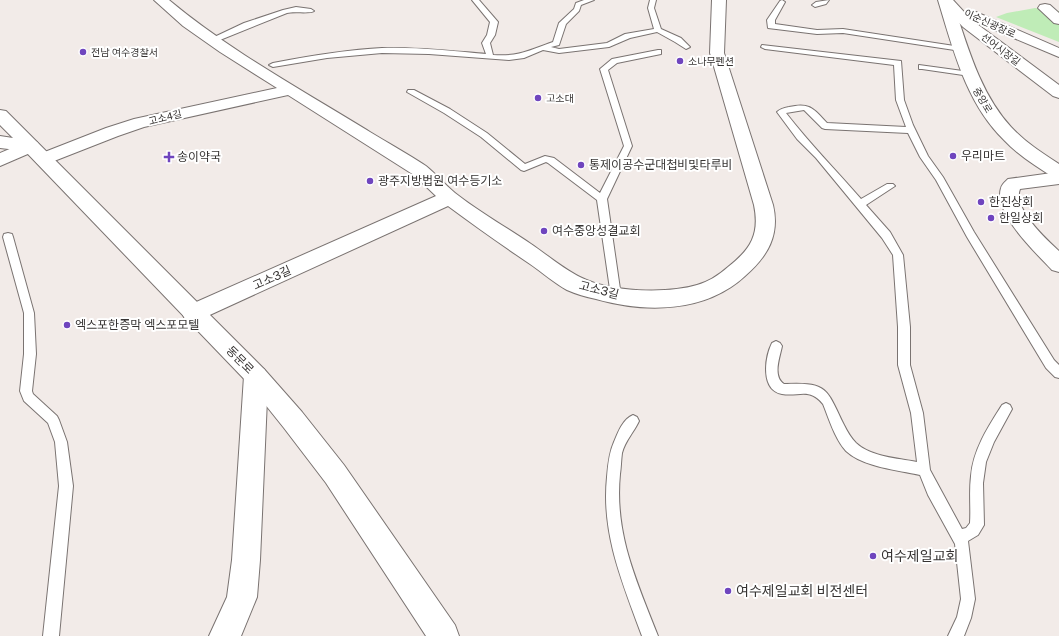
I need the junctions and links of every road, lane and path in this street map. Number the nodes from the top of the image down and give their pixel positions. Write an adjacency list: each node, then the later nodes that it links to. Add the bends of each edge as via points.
1 (161, 0): 14 (street)
2 (475, 0): 21 (lane, via 494,22 486,43)
3 (591, 0): 17 (lane, via 579,2 577,10 563,23 556,43)
4 (653, 0): 13 (lane, via 651,8)
5 (719, 0): 41 (street, 고소3길, via 717,53 764,208 766,233 755,253 739,270 711,288 677,297)
6 (826, 0): 9 (lane)
7 (946, 0): 18 (street, 중앙로); 20 (street, 이순신광장로, via 973,16); 27 (street, 선어시장길, via 968,24)
8 (782, 2): 18 (lane, via 771,20 771,26 817,32 843,31)
9 (815, 5)
10 (1045, 8): 12 (street)
11 (311, 11): 14 (lane, via 296,8 285,11)
12 (1059, 20)
13 (658, 30): 15 (lane); 17 (lane, via 628,36 609,45 559,51)
14 (212, 40): 25 (street)
15 (686, 47)
16 (765, 47): 29 (lane, via 898,63 900,100)
17 (542, 48): 21 (lane, via 518,57)
18 (961, 48): 24 (street, 중앙로)
19 (658, 52): 37 (lane, via 622,59 610,63 604,69 628,146)
20 (1059, 53)
21 (490, 56): 22 (lane, via 398,51 343,54)
22 (273, 65)
23 (922, 66): 24 (lane)
24 (970, 74): 33 (street, 중앙로, via 973,84 1004,131 1028,152)
25 (291, 90): 31 (street, 고소4길, via 140,123); 36 (street, via 420,171)
26 (411, 92): 37 (lane, via 484,135 524,168 545,159 551,160)
27 (1059, 93)
28 (0, 115): 31 (street, 동문로)
29 (911, 130): 38 (lane, via 825,126 809,108 801,107 781,112); 44 (lane, via 924,157 940,179 970,234 1050,364)
30 (0, 142): 31 (street)
31 (37, 153): 32 (street, 고소4길); 42 (street, 동문로)
32 (0, 160)
33 (1059, 173)
34 (1059, 178): 40 (street, via 1015,183 1008,194 1022,222)
35 (890, 186): 38 (lane)
36 (449, 198): 41 (street, 고소3길, via 574,284); 42 (street, 고소3길)
37 (602, 199): 41 (lane)
38 (859, 205): 48 (lane, via 886,235 898,255 904,327 904,365 917,413)
39 (8, 236): 50 (lane, via 29,313 30,354 26,391 28,398 52,420 61,442 63,457 66,486)
40 (1059, 264)
41 (616, 296)
42 (193, 313): 45 (street, 동문로)
43 (776, 346): 48 (lane, via 772,374 778,387 817,389 827,400 850,446 859,453)
44 (1059, 373)
45 (256, 376): 51 (street, via 242,597); 52 (street, 동문로, via 335,474)
46 (1006, 409): 49 (lane, via 980,458 977,525 969,535)
47 (633, 421): 53 (lane, via 623,436 616,454 612,491 614,526 622,558)
48 (924, 470): 49 (lane, via 932,490)
49 (958, 536): 54 (lane, via 962,544 968,598 964,618)
50 (51, 636)
51 (224, 636)
52 (444, 636)
53 (650, 636)
54 (956, 636)

